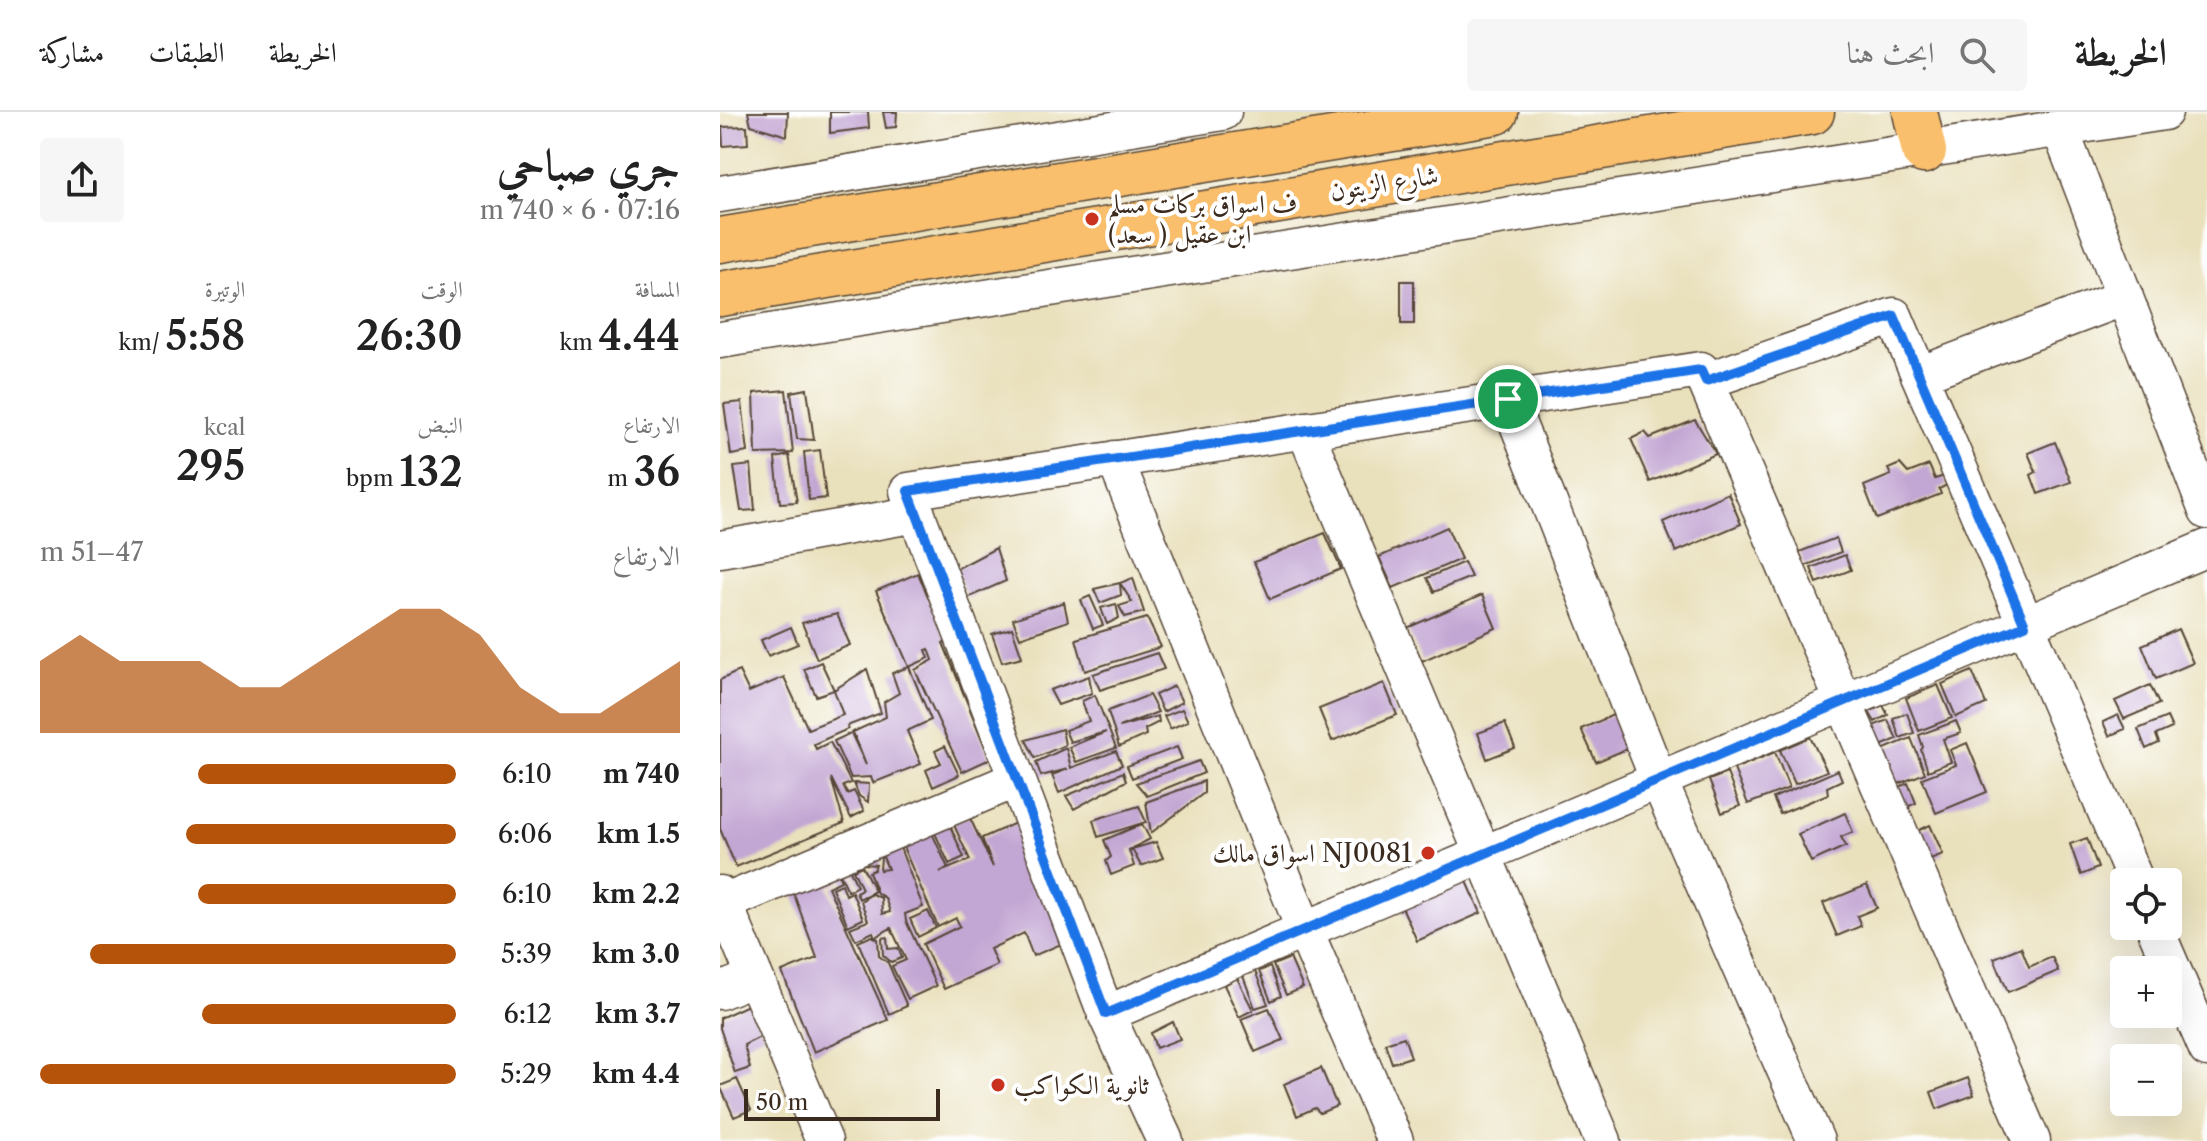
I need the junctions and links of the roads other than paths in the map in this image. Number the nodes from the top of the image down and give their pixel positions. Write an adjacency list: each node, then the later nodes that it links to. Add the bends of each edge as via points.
1 (1223, 112): 5 (street)
2 (1496, 112): 9 (main road, شارع الزيتون)
3 (1812, 112): 10 (main road, شارع الزيتون)
4 (2164, 112): 6 (street)
5 (1103, 122): 8 (street)
6 (2060, 129): 7 (street); 11 (street)
7 (1919, 131): 12 (street)
8 (720, 194)
9 (720, 240)
10 (720, 294)
11 (2125, 297): 13 (street); 18 (street)
12 (720, 340)
13 (1919, 375): 14 (street, via 1894,316); 22 (street)
14 (1706, 381): 15 (street, via 1701,370); 23 (street)
15 (1508, 399): 16 (street); 25 (street)
16 (1305, 430): 17 (street); 26 (street)
17 (1115, 459): 19 (street, via 908,491); 29 (street)
18 (2207, 511)
19 (917, 514): 21 (street); 24 (street)
20 (2207, 548): 22 (street)
21 (720, 549)
22 (2025, 625): 23 (street); 27 (street)
23 (1845, 701): 25 (street); 40 (street)
24 (1017, 779): 28 (street); 33 (street)
25 (1659, 781): 26 (street); 39 (street)
26 (1484, 854): 29 (street); 38 (street)
27 (2130, 868)
28 (722, 898): 31 (street)
29 (1305, 931): 33 (street); 37 (street)
30 (2160, 940): 34 (street)
31 (755, 977): 32 (street); 35 (street)
32 (720, 991)
33 (1106, 1014): 36 (street)
34 (2207, 1049)
35 (824, 1141)
36 (1165, 1141)
37 (1395, 1141)
38 (1603, 1141)
39 (1816, 1141)
40 (2032, 1141)

